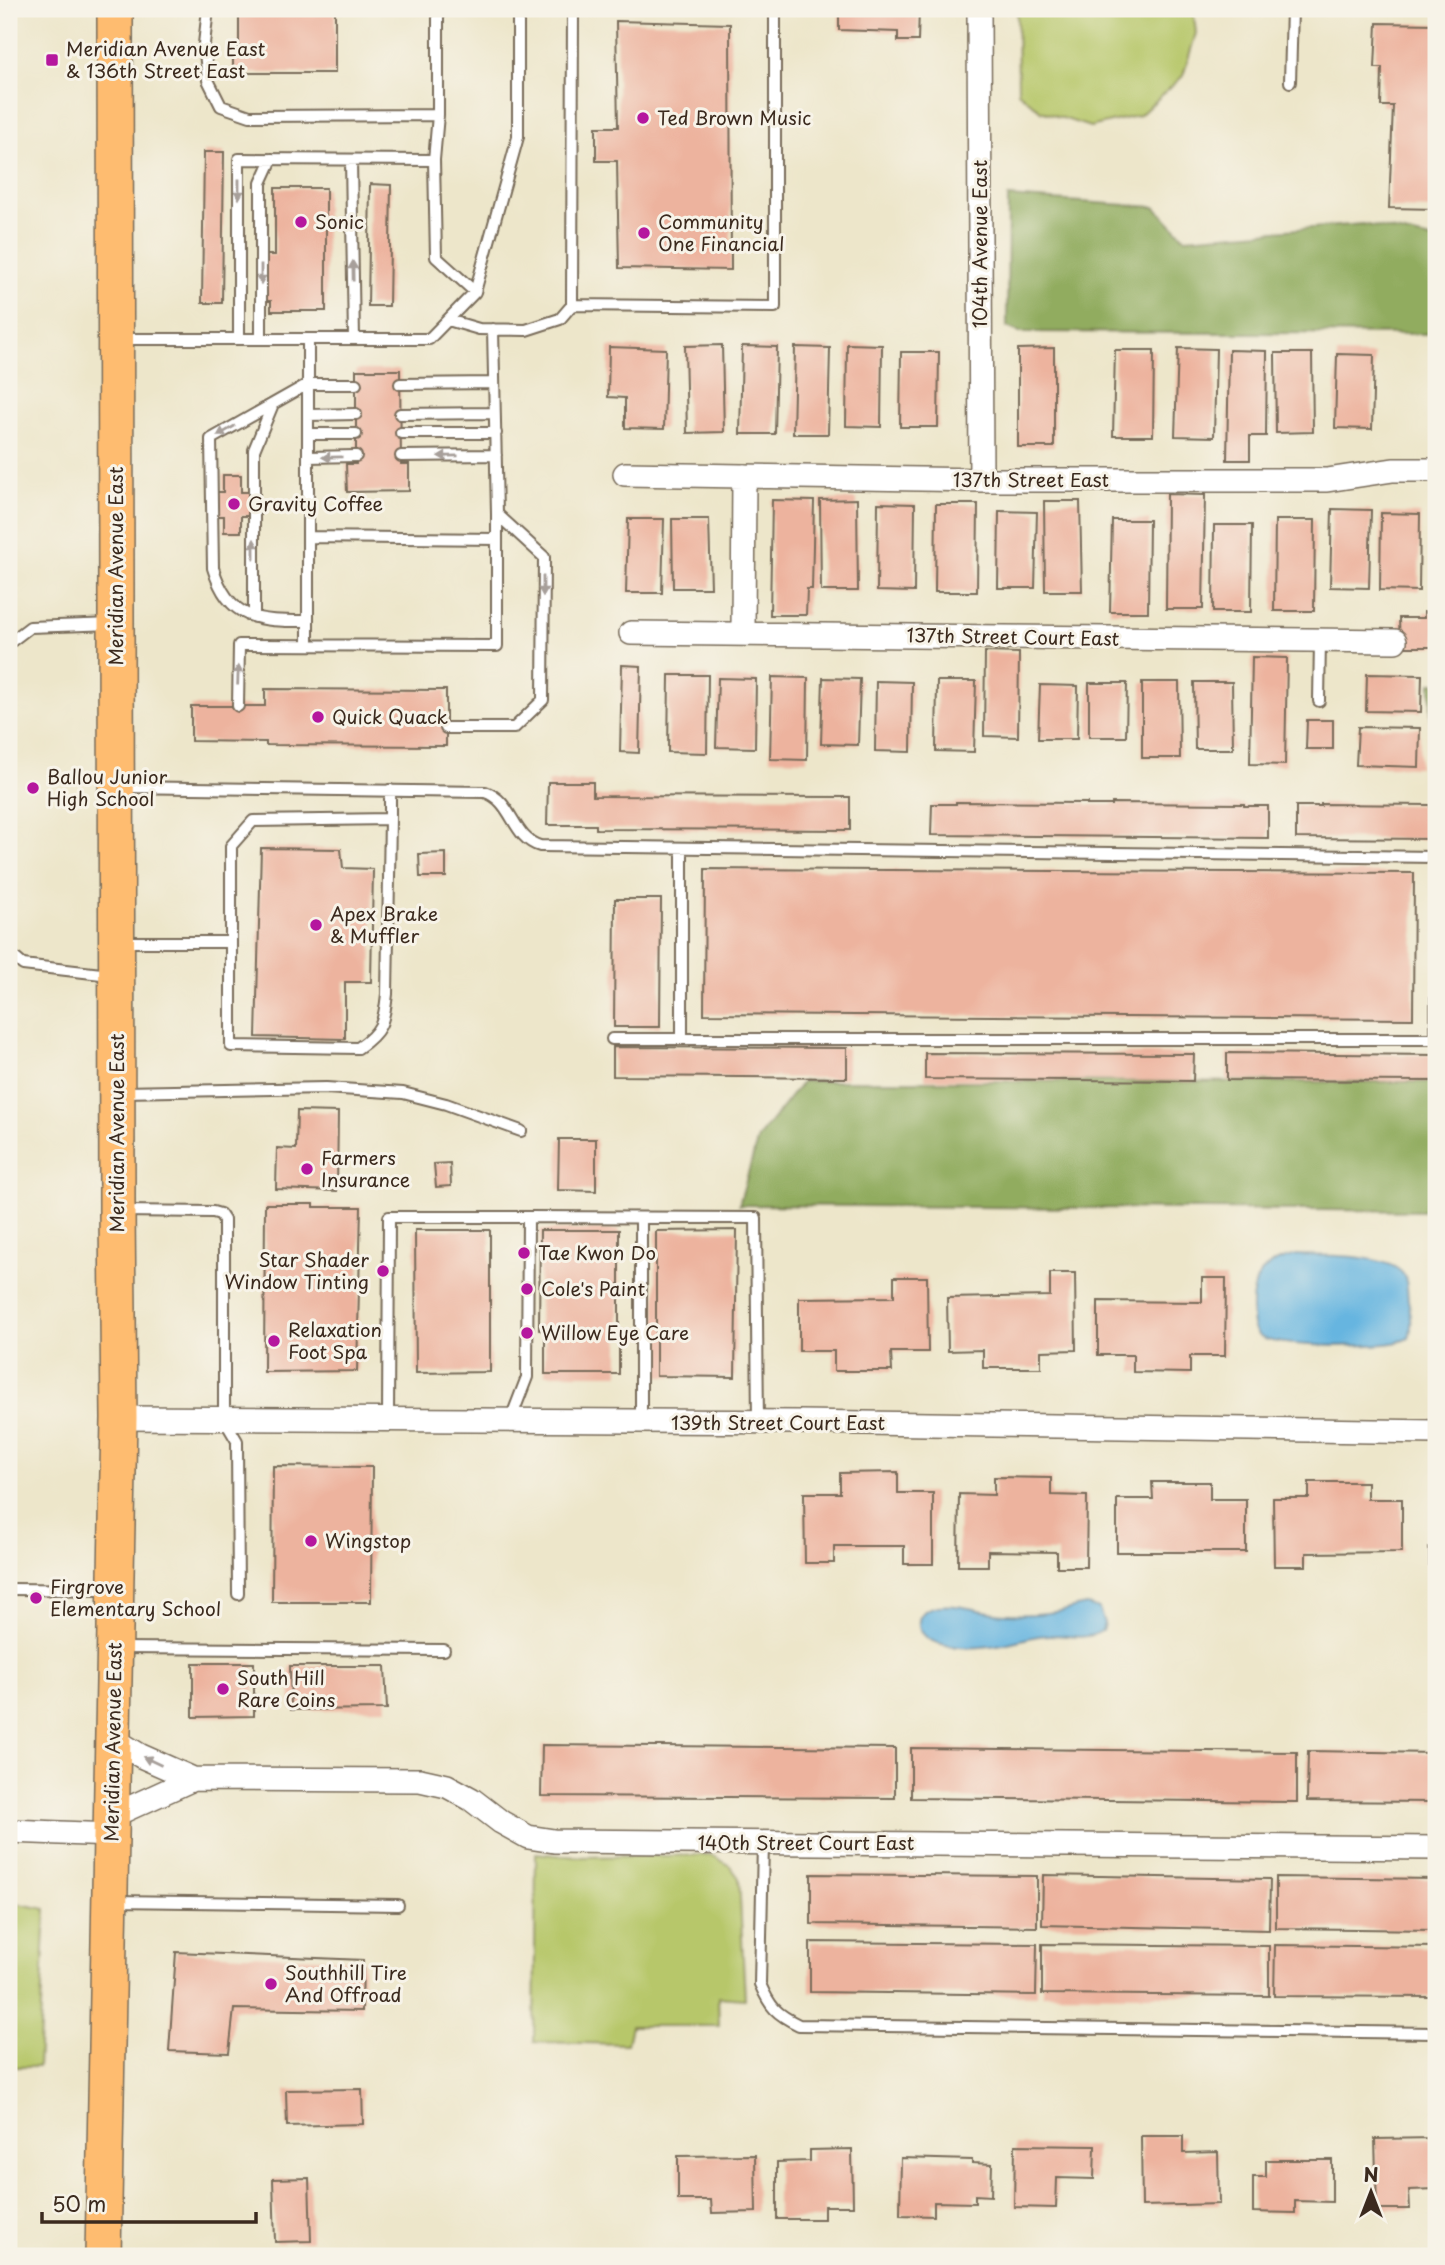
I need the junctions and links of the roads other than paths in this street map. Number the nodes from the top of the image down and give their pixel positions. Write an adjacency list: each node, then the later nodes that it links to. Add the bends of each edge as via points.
1 (115, 9): 18 (main road, Meridian Avenue East)
2 (208, 9): 10 (lane, via 204,44 208,80 221,106 250,116)
3 (438, 9): 10 (lane)
4 (518, 9): 14 (lane, via 518,137)
5 (573, 9): 15 (lane)
6 (775, 9): 15 (lane, via 775,307)
7 (979, 9): 43 (street, 104th Avenue East)
8 (1292, 9): 9 (lane)
9 (1290, 82)
10 (438, 115): 13 (lane)
11 (272, 159): 12 (lane); 19 (lane, one-way to 19, via 239,159); 20 (lane, one-way to 20, via 261,183)
12 (351, 160): 13 (lane); 22 (lane, one-way to 12)
13 (434, 160): 14 (lane, via 436,257)
14 (475, 292): 16 (lane)
15 (572, 305): 17 (lane, via 560,318 526,330)
16 (448, 320): 17 (lane); 22 (lane, via 429,340)
17 (493, 329): 23 (lane)
18 (115, 338): 19 (lane); 49 (main road, Meridian Avenue East)
19 (239, 339): 20 (lane)
20 (261, 339): 21 (lane)
21 (308, 340): 22 (lane); 24 (lane)
22 (354, 340)
23 (494, 383): 26 (lane); 28 (lane)
24 (308, 384): 25 (lane); 27 (lane); 31 (lane)
25 (356, 384)
26 (400, 384)
27 (273, 404): 47 (lane, one-way to 27, via 254,450); 47 (lane, one-way to 47, via 211,439 213,568 225,595)
28 (494, 413): 30 (lane); 35 (lane)
29 (356, 414): 31 (lane)
30 (400, 414)
31 (308, 415): 32 (lane)
32 (308, 433): 33 (lane); 39 (lane)
33 (356, 433)
34 (401, 433): 35 (lane)
35 (496, 433): 36 (lane)
36 (496, 455): 38 (lane, one-way to 38); 44 (lane)
37 (356, 456): 39 (lane, one-way to 39)
38 (401, 456)
39 (308, 457): 45 (lane)
40 (1436, 470): 43 (street, 137th Street East, via 1393,470 1327,480)
41 (625, 474): 42 (street, 137th Street East)
42 (744, 476): 43 (street, 137th Street East); 51 (street)
43 (981, 480)
44 (497, 514): 46 (lane); 58 (lane, one-way to 58, via 544,557 543,700 513,728)
45 (308, 537): 46 (lane); 48 (lane)
46 (497, 539): 55 (lane, via 497,646)
47 (254, 617): 48 (lane)
48 (308, 621): 55 (lane)
49 (116, 624): 54 (lane, via 30,627); 59 (main road, Meridian Avenue East)
50 (631, 633): 51 (street, 137th Street Court East)
51 (743, 634): 52 (street, 137th Street Court East)
52 (1320, 640): 53 (street, 137th Street Court East); 56 (lane)
53 (1395, 641)
54 (9, 643)
55 (308, 645): 57 (lane, one-way to 55, via 239,645)
56 (1318, 701)
57 (238, 706)
58 (446, 728)
59 (116, 787): 60 (lane); 66 (main road, Meridian Avenue East)
60 (390, 790): 61 (lane); 62 (lane, via 493,795 507,808 522,836 540,846)
61 (390, 819): 64 (lane, via 253,821 232,846); 64 (lane, via 387,994 385,1016 375,1037 358,1048 231,1046)
62 (682, 848): 63 (lane); 68 (lane)
63 (1436, 857): 69 (lane)
64 (232, 942): 66 (lane)
65 (9, 953): 66 (lane, via 23,965)
66 (117, 959): 70 (main road, Meridian Avenue East)
67 (612, 1039): 68 (lane)
68 (682, 1039): 69 (lane)
69 (1436, 1039)
70 (117, 1092): 71 (lane, via 327,1088 403,1093); 72 (main road, Meridian Avenue East)
71 (521, 1131)
72 (117, 1211): 75 (main road, Meridian Avenue East); 76 (lane, via 213,1212 224,1220)
73 (528, 1217): 74 (lane); 77 (lane, via 389,1217); 78 (lane, via 527,1377)
74 (641, 1218): 79 (lane); 80 (lane, via 756,1218)
75 (119, 1418): 76 (street, 139th Street Court East); 83 (main road, Meridian Avenue East)
76 (224, 1419): 77 (street, 139th Street Court East); 84 (lane, via 237,1441)
77 (388, 1420): 78 (street, 139th Street Court East)
78 (510, 1421): 79 (street, 139th Street Court East)
79 (641, 1422): 80 (street, 139th Street Court East)
80 (758, 1422): 81 (street, 139th Street Court East)
81 (1436, 1432)
82 (9, 1589): 83 (lane)
83 (116, 1590): 85 (main road, Meridian Avenue East)
84 (238, 1594)
85 (115, 1648): 86 (lane); 87 (main road, Meridian Avenue East)
86 (444, 1650)
87 (113, 1739): 88 (street, 140th Street Court East, one-way to 87); 89 (main road, Meridian Avenue East)
88 (192, 1779): 89 (street, 140th Street Court East); 91 (street, 140th Street Court East, via 420,1780 447,1786 528,1837)
89 (112, 1826): 90 (street, 140th Street Court East); 93 (main road, Meridian Avenue East)
90 (9, 1831)
91 (764, 1843): 92 (street, 140th Street Court East); 95 (lane, via 760,1984 781,2016 799,2025)
92 (1436, 1848)
93 (110, 1901): 94 (lane); 96 (main road, Meridian Avenue East)
94 (398, 1905)
95 (1436, 2033)
96 (103, 2256)

